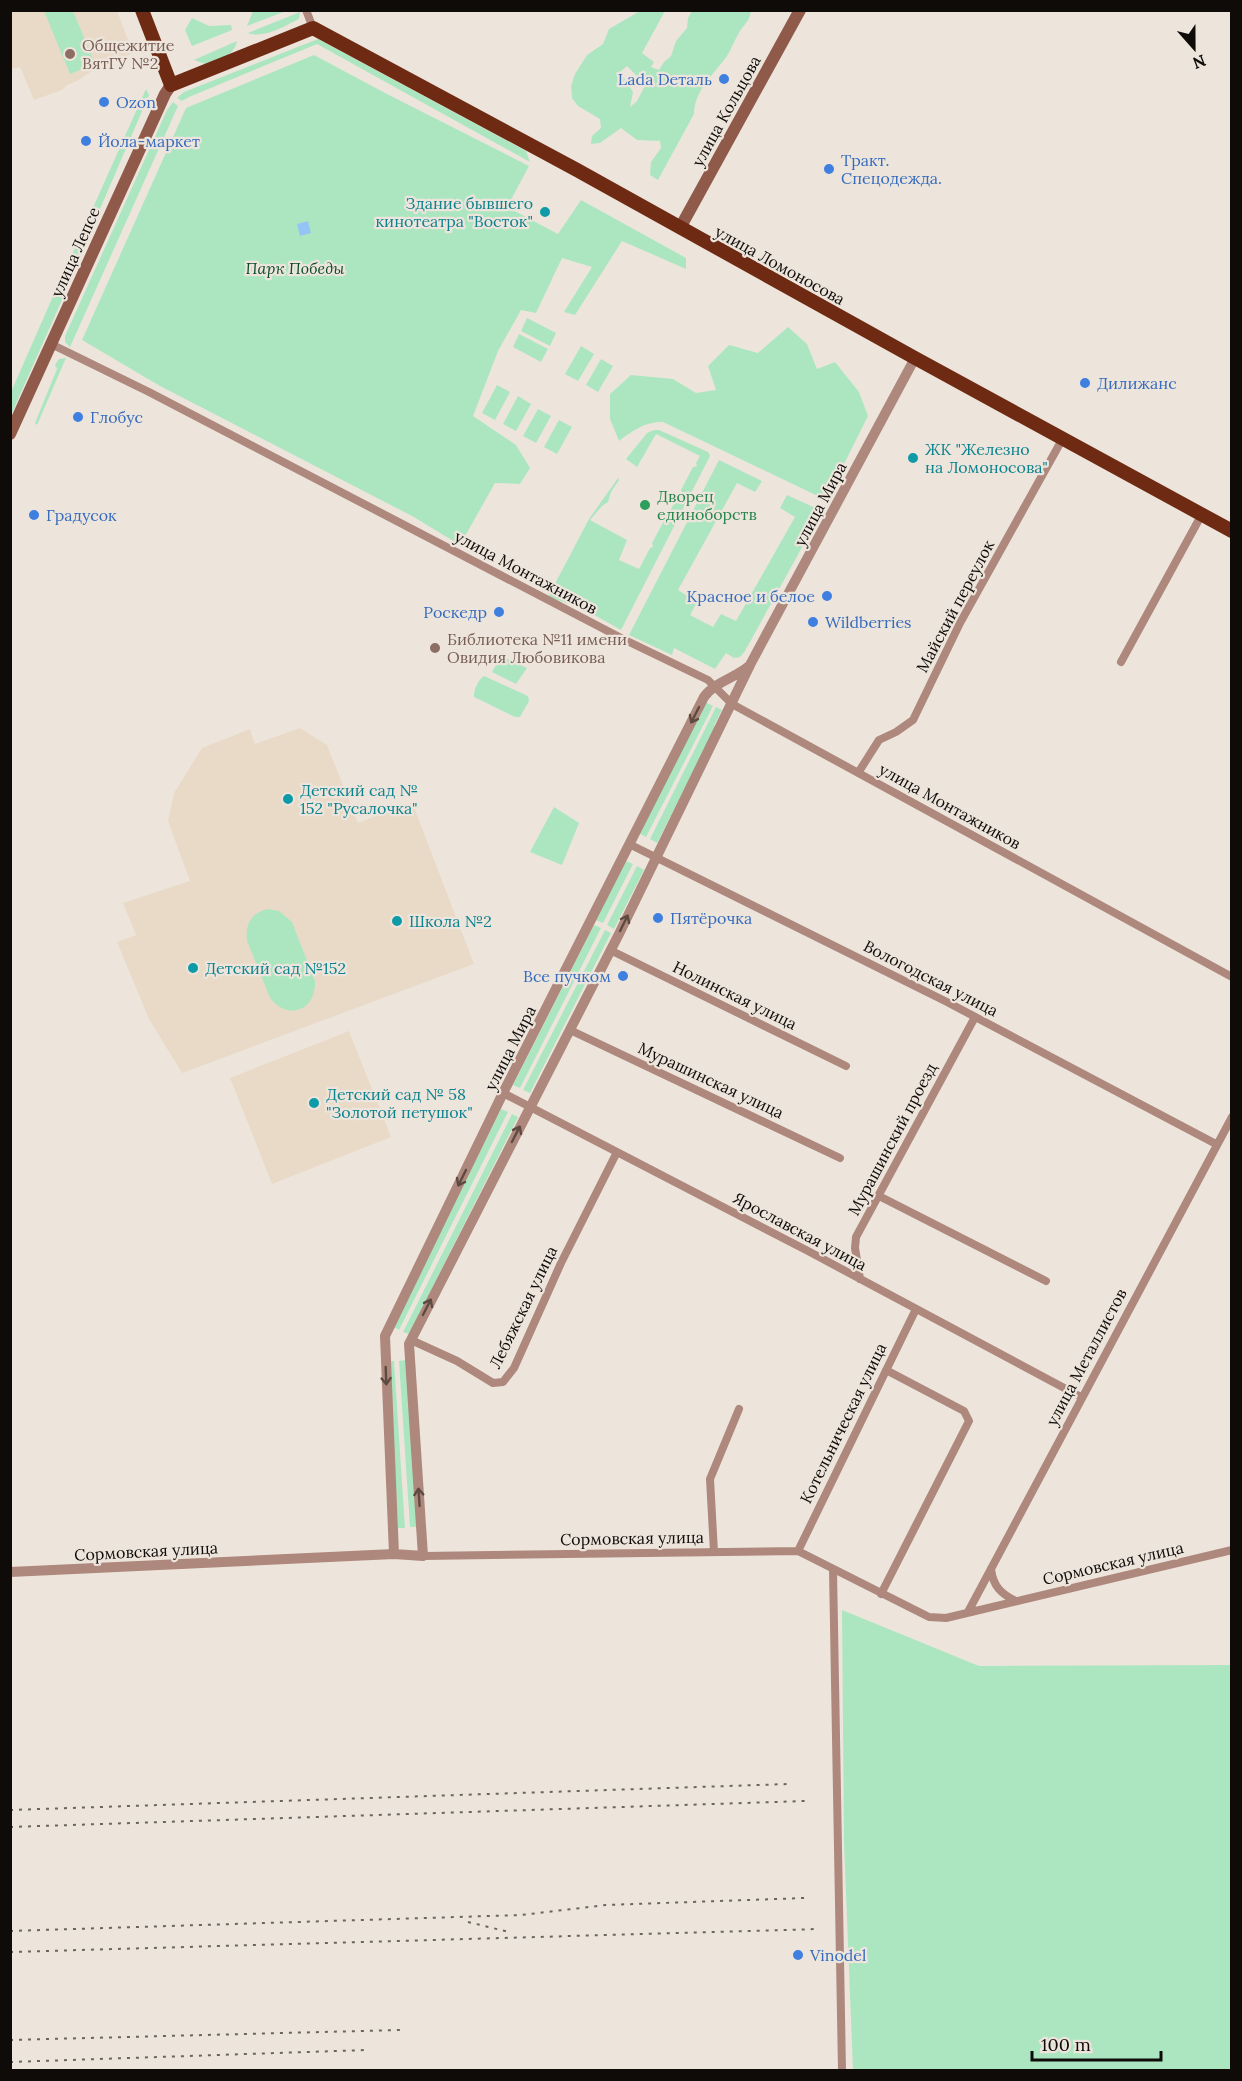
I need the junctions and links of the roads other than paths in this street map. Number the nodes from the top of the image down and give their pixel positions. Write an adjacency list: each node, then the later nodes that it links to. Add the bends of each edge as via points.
1 (142, 10): 5 (highway)
2 (306, 10): 4 (street)
3 (800, 10): 6 (main road, улица Кольцова)
4 (313, 28): 5 (highway); 6 (highway, улица Ломоносова)
5 (171, 85): 7 (main road, улица Лепсе)
6 (680, 228): 8 (highway, улица Ломоносова)
7 (51, 344): 9 (main road, улица Лепсе); 15 (street, улица Монтажников)
8 (915, 358): 10 (highway, улица Ломоносова); 14 (street, улица Мира)
9 (10, 434)
10 (1063, 438): 11 (highway, улица Ломоносова); 17 (street, Майский переулок, via 960,623 913,720 879,740)
11 (1202, 514): 12 (highway, улица Ломоносова); 13 (street)
12 (1232, 531)
13 (1121, 662)
14 (752, 663): 15 (street, улица Мира); 16 (street, улица Мира)
15 (715, 686): 16 (street, улица Монтажников); 18 (street, улица Мира, one-way to 18, via 704,697)
16 (732, 704): 17 (street, улица Монтажников); 19 (street, улица Мира)
17 (858, 773): 21 (street, улица Монтажников)
18 (629, 844): 19 (street, Вологодская улица); 25 (street, улица Мира)
19 (657, 857): 20 (street, улица Мира, one-way to 19); 22 (street, Вологодская улица)
20 (610, 950): 23 (street, улица Мира); 24 (street, Нолинская улица)
21 (1232, 977)
22 (975, 1017): 28 (street, Вологодская улица); 31 (street, Мурашинский проезд)
23 (570, 1030): 26 (street, улица Мира); 30 (street, Мурашинская улица)
24 (846, 1066)
25 (503, 1094): 26 (street, Ярославская улица); 42 (street, улица Мира, one-way to 42, via 385,1336)
26 (530, 1107): 29 (street, Ярославская улица); 35 (street, улица Мира, one-way to 26)
27 (1232, 1117): 28 (street, улица Металлистов)
28 (1216, 1144): 37 (street, улица Металлистов)
29 (617, 1152): 32 (street, Ярославская улица); 35 (street, Лебяжская улица, via 514,1368 503,1382 493,1383)
30 (840, 1158)
31 (879, 1196): 32 (street, Мурашинский проезд, via 856,1237); 33 (street)
32 (860, 1279): 34 (street, Ярославская улица)
33 (1046, 1281)
34 (916, 1309): 36 (street, Котельническая улица); 37 (street, Ярославская улица)
35 (411, 1340): 43 (street, улица Мира, one-way to 35, via 408,1344)
36 (886, 1370): 40 (street, Котельническая улица); 47 (street, via 964,1411 969,1420)
37 (1082, 1397): 44 (street, улица Металлистов)
38 (739, 1409): 41 (street, via 710,1479)
39 (1232, 1550): 48 (street, Сормовская улица)
40 (798, 1551): 41 (street, Сормовская улица); 45 (street, Сормовская улица)
41 (714, 1552): 43 (street, Сормовская улица)
42 (394, 1554): 43 (street, Сормовская улица); 46 (street, Сормовская улица)
43 (423, 1556)
44 (991, 1569): 48 (street, via 999,1590); 49 (street, улица Металлистов)
45 (833, 1570): 47 (street, Сормовская улица); 50 (street)
46 (10, 1572)
47 (881, 1594): 49 (street, Сормовская улица, via 929,1617 946,1618)
48 (1016, 1601): 49 (street, Сормовская улица)
49 (968, 1612)
50 (842, 2070)

